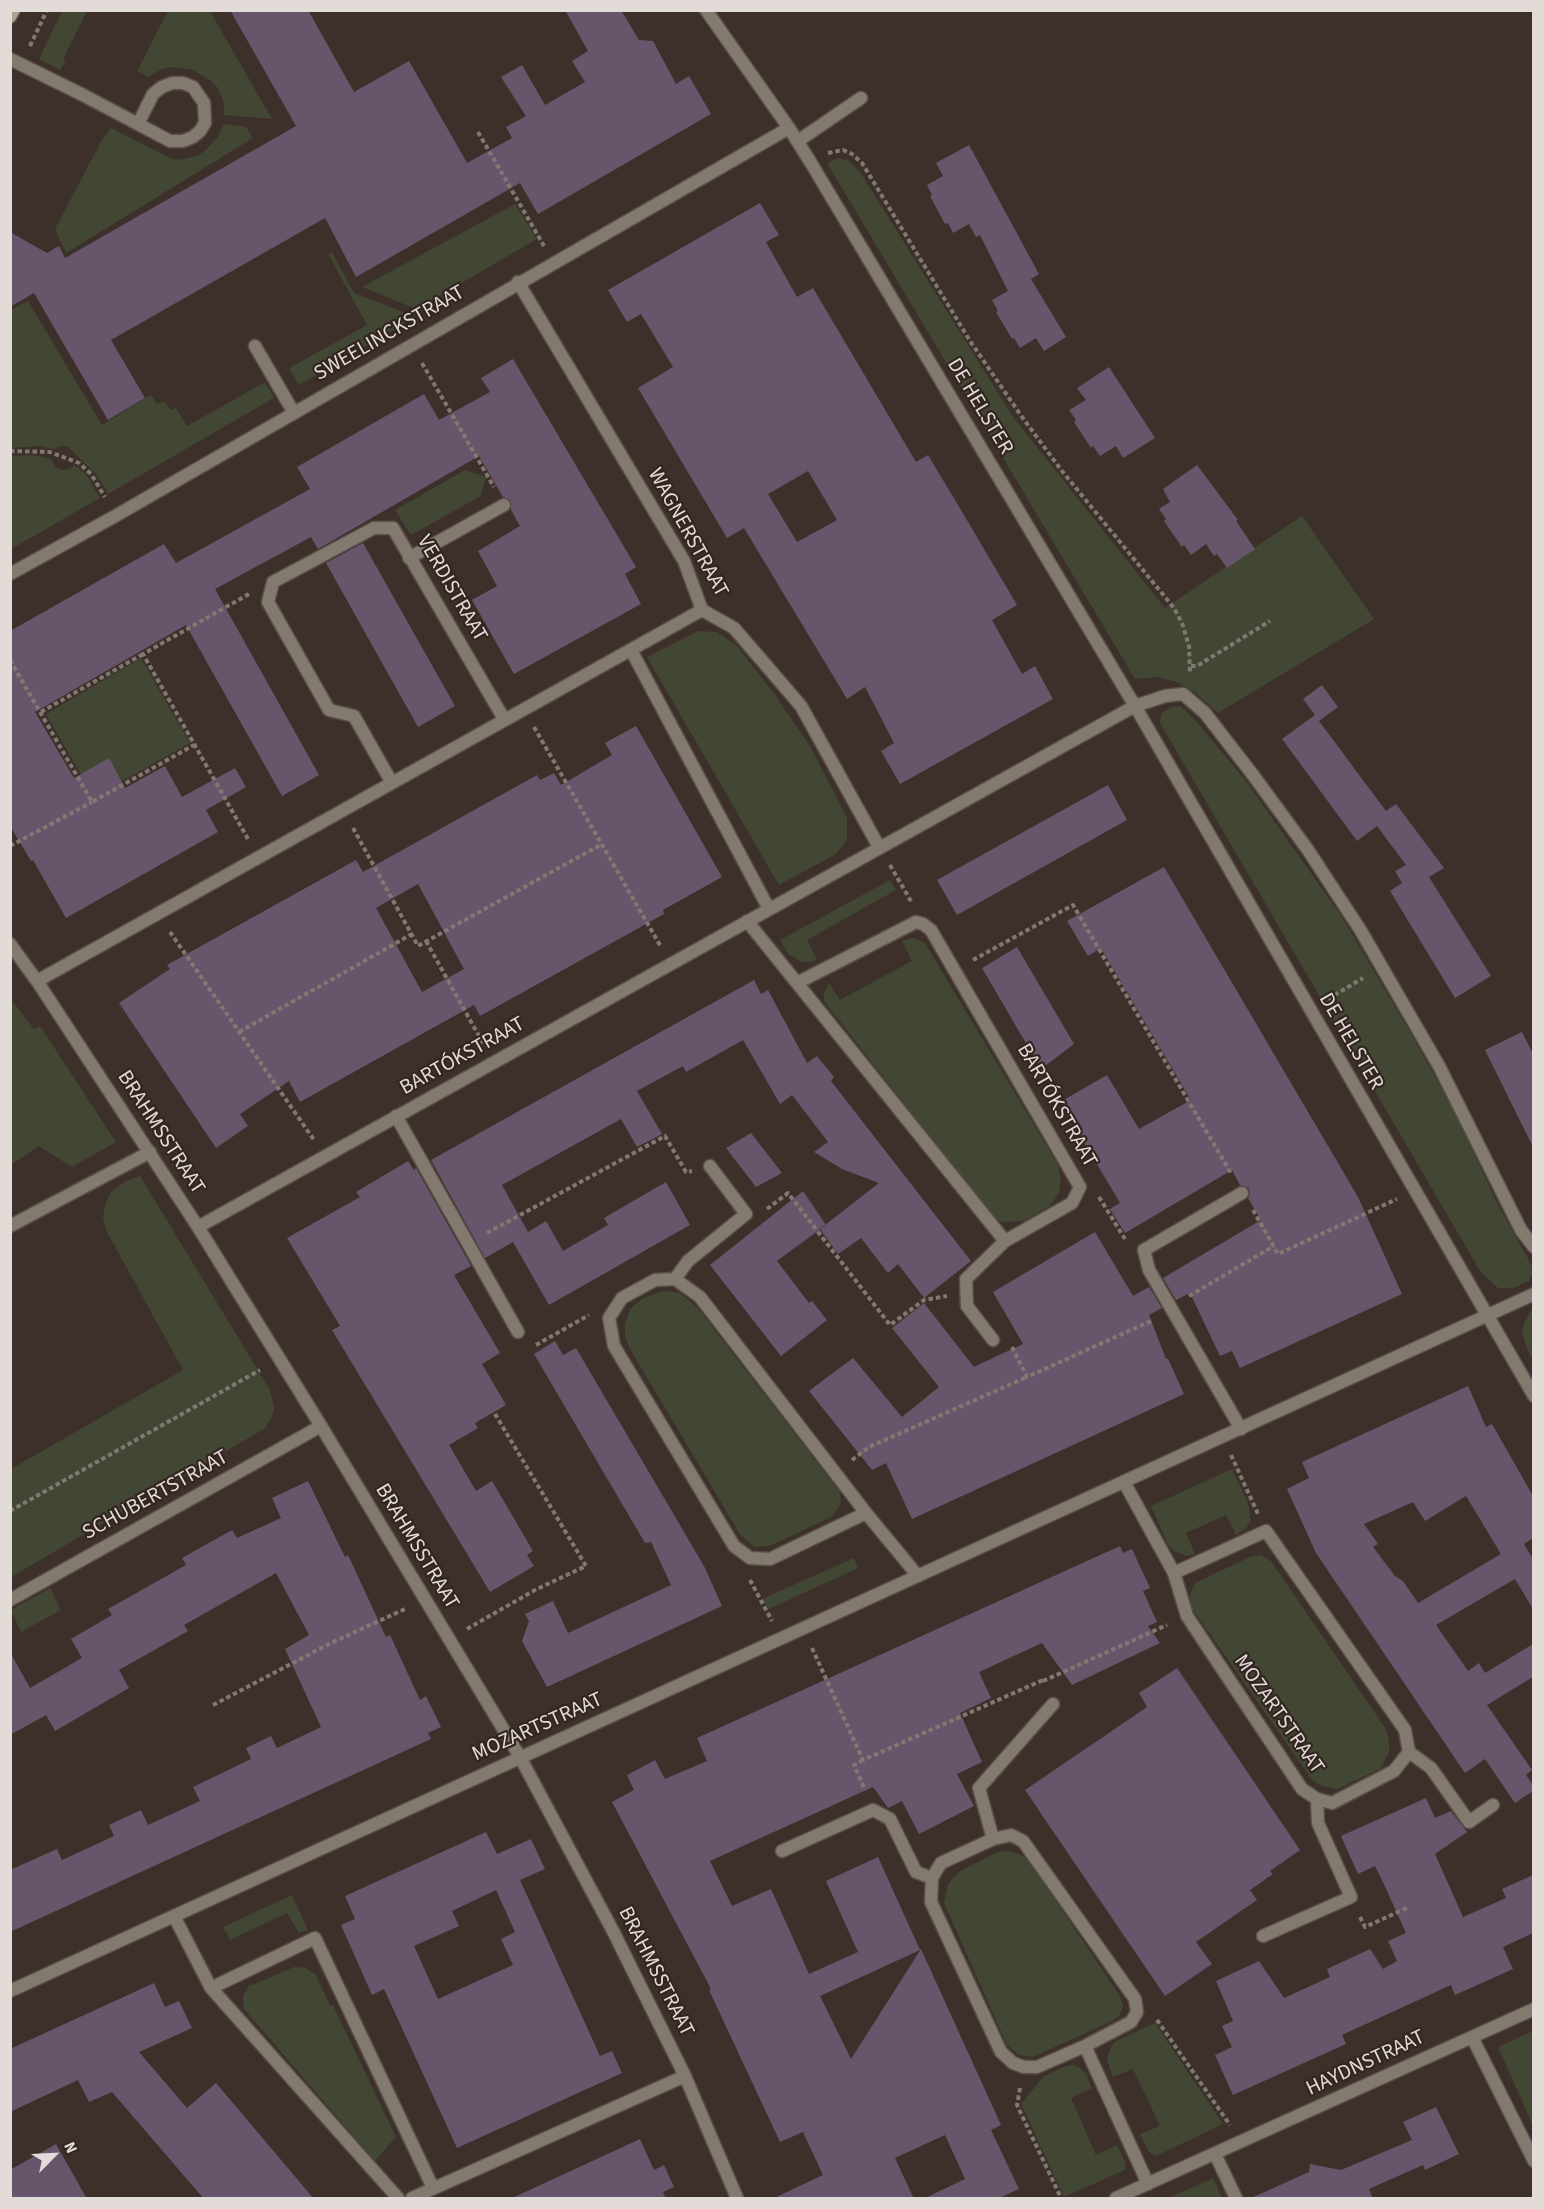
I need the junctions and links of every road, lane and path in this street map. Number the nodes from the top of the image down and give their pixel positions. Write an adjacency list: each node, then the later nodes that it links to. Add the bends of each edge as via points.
1 (14, 10): 3 (street)
2 (706, 10): 7 (street, DE HELSTER)
3 (10, 17)
4 (10, 59): 6 (street)
5 (861, 98): 9 (street)
6 (138, 124): 6 (street, via 170,141 183,141 193,137 205,123 204,103 193,87 172,83 153,94)
7 (789, 128): 9 (street, DE HELSTER); 11 (street, SWEELINCKSTRAAT)
8 (477, 132): 11 (path)
9 (798, 141): 10 (street, DE HELSTER)
10 (811, 163): 27 (path, via 843,150 862,163 970,341 1022,417 1174,608 1189,645); 29 (street, DE HELSTER)
11 (554, 263): 12 (street, SWEELINCKSTRAAT)
12 (518, 282): 13 (street, SWEELINCKSTRAAT); 22 (street, WAGNERSTRAAT, via 684,561)
13 (411, 345): 15 (street, SWEELINCKSTRAAT); 17 (path)
14 (255, 346): 15 (street)
15 (294, 413): 18 (street, SWEELINCKSTRAAT)
16 (10, 451): 18 (path, via 50,453 79,463 91,474)
17 (504, 505): 19 (street)
18 (117, 515): 20 (street, SWEELINCKSTRAAT)
19 (409, 558): 21 (street, VERDISTRAAT, via 393,528 374,528 273,582); 32 (street, VERDISTRAAT)
20 (10, 574)
21 (271, 591): 25 (path, via 259,589); 34 (street, via 268,602 329,710 354,716)
22 (702, 610): 24 (street); 39 (street, WAGNERSTRAAT, via 734,628 801,706)
23 (1270, 621): 27 (path)
24 (631, 650): 30 (street); 41 (street)
25 (143, 654): 31 (path); 33 (path)
26 (10, 660): 31 (path)
27 (1191, 666): 28 (path)
28 (1183, 694): 29 (street); 49 (street, via 1205,713 1301,841)
29 (1135, 706): 39 (street, BARTÓKSTRAAT); 53 (street, DE HELSTER)
30 (523, 708): 32 (street); 37 (path)
31 (40, 712): 35 (path)
32 (504, 719): 34 (street)
33 (194, 745): 35 (path); 40 (path)
34 (392, 783): 36 (street)
35 (92, 802): 38 (path)
36 (343, 810): 40 (street); 45 (path)
37 (602, 844): 46 (path); 48 (path)
38 (10, 846)
39 (879, 847): 41 (street, BARTÓKSTRAAT); 44 (path)
40 (258, 858): 42 (street)
41 (769, 909): 43 (street, BARTÓKSTRAAT)
42 (157, 914): 51 (street); 54 (path)
43 (747, 921): 48 (street, BARTÓKSTRAAT); 52 (street)
44 (923, 924): 50 (street, BARTÓKSTRAAT, via 931,930); 52 (street, via 916,922)
45 (411, 934): 46 (path, via 418,946); 54 (path)
46 (426, 941): 55 (path)
47 (10, 944): 51 (street, BRAHMSSTRAAT)
48 (670, 964): 55 (street, BARTÓKSTRAAT)
49 (1382, 967): 53 (path); 69 (street, via 1439,1066 1480,1153)
50 (954, 970): 60 (street, BARTÓKSTRAAT); 62 (path, via 1073,905)
51 (37, 981): 57 (street, BRAHMSSTRAAT)
52 (797, 983): 66 (street)
53 (1310, 1011): 61 (street, DE HELSTER)
54 (239, 1032): 58 (path)
55 (494, 1062): 56 (street, BARTÓKSTRAAT)
56 (396, 1116): 58 (street, BARTÓKSTRAAT); 67 (street)
57 (150, 1152): 64 (street); 65 (street, BRAHMSSTRAAT)
58 (325, 1156): 65 (street, BARTÓKSTRAAT)
59 (710, 1166): 63 (street); 67 (path, via 686,1172 665,1136)
60 (1080, 1187): 66 (street, BARTÓKSTRAAT, via 1072,1203); 70 (path, via 1099,1198 1125,1240)
61 (1414, 1192): 68 (path, via 1278,1254); 75 (street, DE HELSTER)
62 (1242, 1193): 68 (path); 70 (street)
63 (746, 1214): 71 (street, via 688,1261); 72 (path, via 759,1215 788,1193 890,1325 924,1300)
64 (10, 1226)
65 (198, 1227): 79 (street, BRAHMSSTRAAT)
66 (1005, 1241): 72 (street, BARTÓKSTRAAT, via 966,1279)
67 (468, 1243): 77 (street)
68 (1274, 1246): 74 (path)
69 (1533, 1247)
70 (1144, 1250): 74 (street, via 1149,1270)
71 (675, 1280): 76 (street, via 655,1281 622,1298); 86 (street, via 700,1297)
72 (965, 1292): 78 (street, via 968,1306)
73 (1533, 1294): 75 (street, MOZARTSTRAAT)
74 (1172, 1309): 80 (path); 84 (street)
75 (1486, 1316): 81 (street, DE HELSTER); 84 (street, MOZARTSTRAAT)
76 (609, 1318): 77 (path, via 594,1312 532,1347); 91 (street, via 614,1346 734,1546)
77 (518, 1332)
78 (993, 1340): 80 (path, via 1011,1344)
79 (279, 1359): 83 (street, BRAHMSSTRAAT); 88 (path)
80 (1027, 1377): 86 (path, via 869,1447)
81 (1533, 1396)
82 (495, 1414): 99 (path, via 586,1566)
83 (321, 1426): 94 (street, SCHUBERTSTRAAT); 95 (street, BRAHMSSTRAAT)
84 (1241, 1429): 85 (street, MOZARTSTRAAT)
85 (1223, 1437): 87 (street, MOZARTSTRAAT); 90 (path)
86 (836, 1473): 89 (street)
87 (1124, 1482): 92 (street, MOZARTSTRAAT); 93 (street, MOZARTSTRAAT)
88 (10, 1511)
89 (866, 1513): 91 (street, via 770,1559); 93 (street)
90 (1266, 1531): 92 (street); 103 (street, via 1405,1730)
91 (750, 1558): 98 (path, via 750,1581)
92 (1174, 1573): 96 (street, MOZARTSTRAAT)
93 (918, 1575): 97 (street, MOZARTSTRAAT)
94 (10, 1600)
95 (425, 1600): 99 (street, BRAHMSSTRAAT); 102 (path, via 329,1644)
96 (1186, 1616): 100 (path); 106 (street, MOZARTSTRAAT, via 1302,1789)
97 (803, 1628): 98 (street, MOZARTSTRAAT); 105 (path)
98 (781, 1638): 104 (street, MOZARTSTRAAT)
99 (449, 1639): 104 (street, BRAHMSSTRAAT)
100 (1043, 1680): 101 (path); 105 (path)
101 (1053, 1704): 109 (street, via 979,1788)
102 (213, 1705)
103 (1409, 1752): 106 (street, MOZARTSTRAAT, via 1394,1771 1332,1803); 107 (street, via 1431,1768 1469,1822)
104 (520, 1757): 114 (street, MOZARTSTRAAT); 123 (street, BRAHMSSTRAAT)
105 (863, 1760): 108 (path, via 854,1764)
106 (1317, 1799): 112 (street, via 1318,1822)
107 (1493, 1805)
108 (873, 1810): 110 (street); 111 (street, via 890,1820 916,1872)
109 (993, 1839): 111 (street, via 941,1863); 119 (street, via 1011,1834 1023,1841 1136,1999)
110 (782, 1851)
111 (932, 1878): 122 (street, via 931,1902 1001,2052)
112 (1351, 1898): 113 (path, via 1365,1927); 115 (street)
113 (1409, 1907)
114 (174, 1916): 116 (street); 117 (street, MOZARTSTRAAT)
115 (1263, 1936)
116 (211, 1988): 128 (street, via 315,1938); 129 (street)
117 (10, 1991)
118 (1533, 2009): 120 (street, HAYDNSTRAAT)
119 (1137, 2012): 121 (street, via 1131,2022); 124 (path, via 1156,2019)
120 (1472, 2037): 124 (street, HAYDNSTRAAT); 126 (street)
121 (1085, 2046): 122 (street, via 1037,2067); 127 (street)
122 (1024, 2067): 132 (path, via 1017,2105)
123 (685, 2076): 128 (street); 131 (street, BRAHMSSTRAAT)
124 (1242, 2142): 125 (street, HAYDNSTRAAT)
125 (1215, 2154): 127 (street, HAYDNSTRAAT); 134 (street)
126 (1533, 2161)
127 (1148, 2184): 133 (street, HAYDNSTRAAT)
128 (433, 2188): 130 (street)
129 (398, 2199)
130 (412, 2199)
131 (737, 2199)
132 (1061, 2199)
133 (1116, 2199)
134 (1236, 2199)

